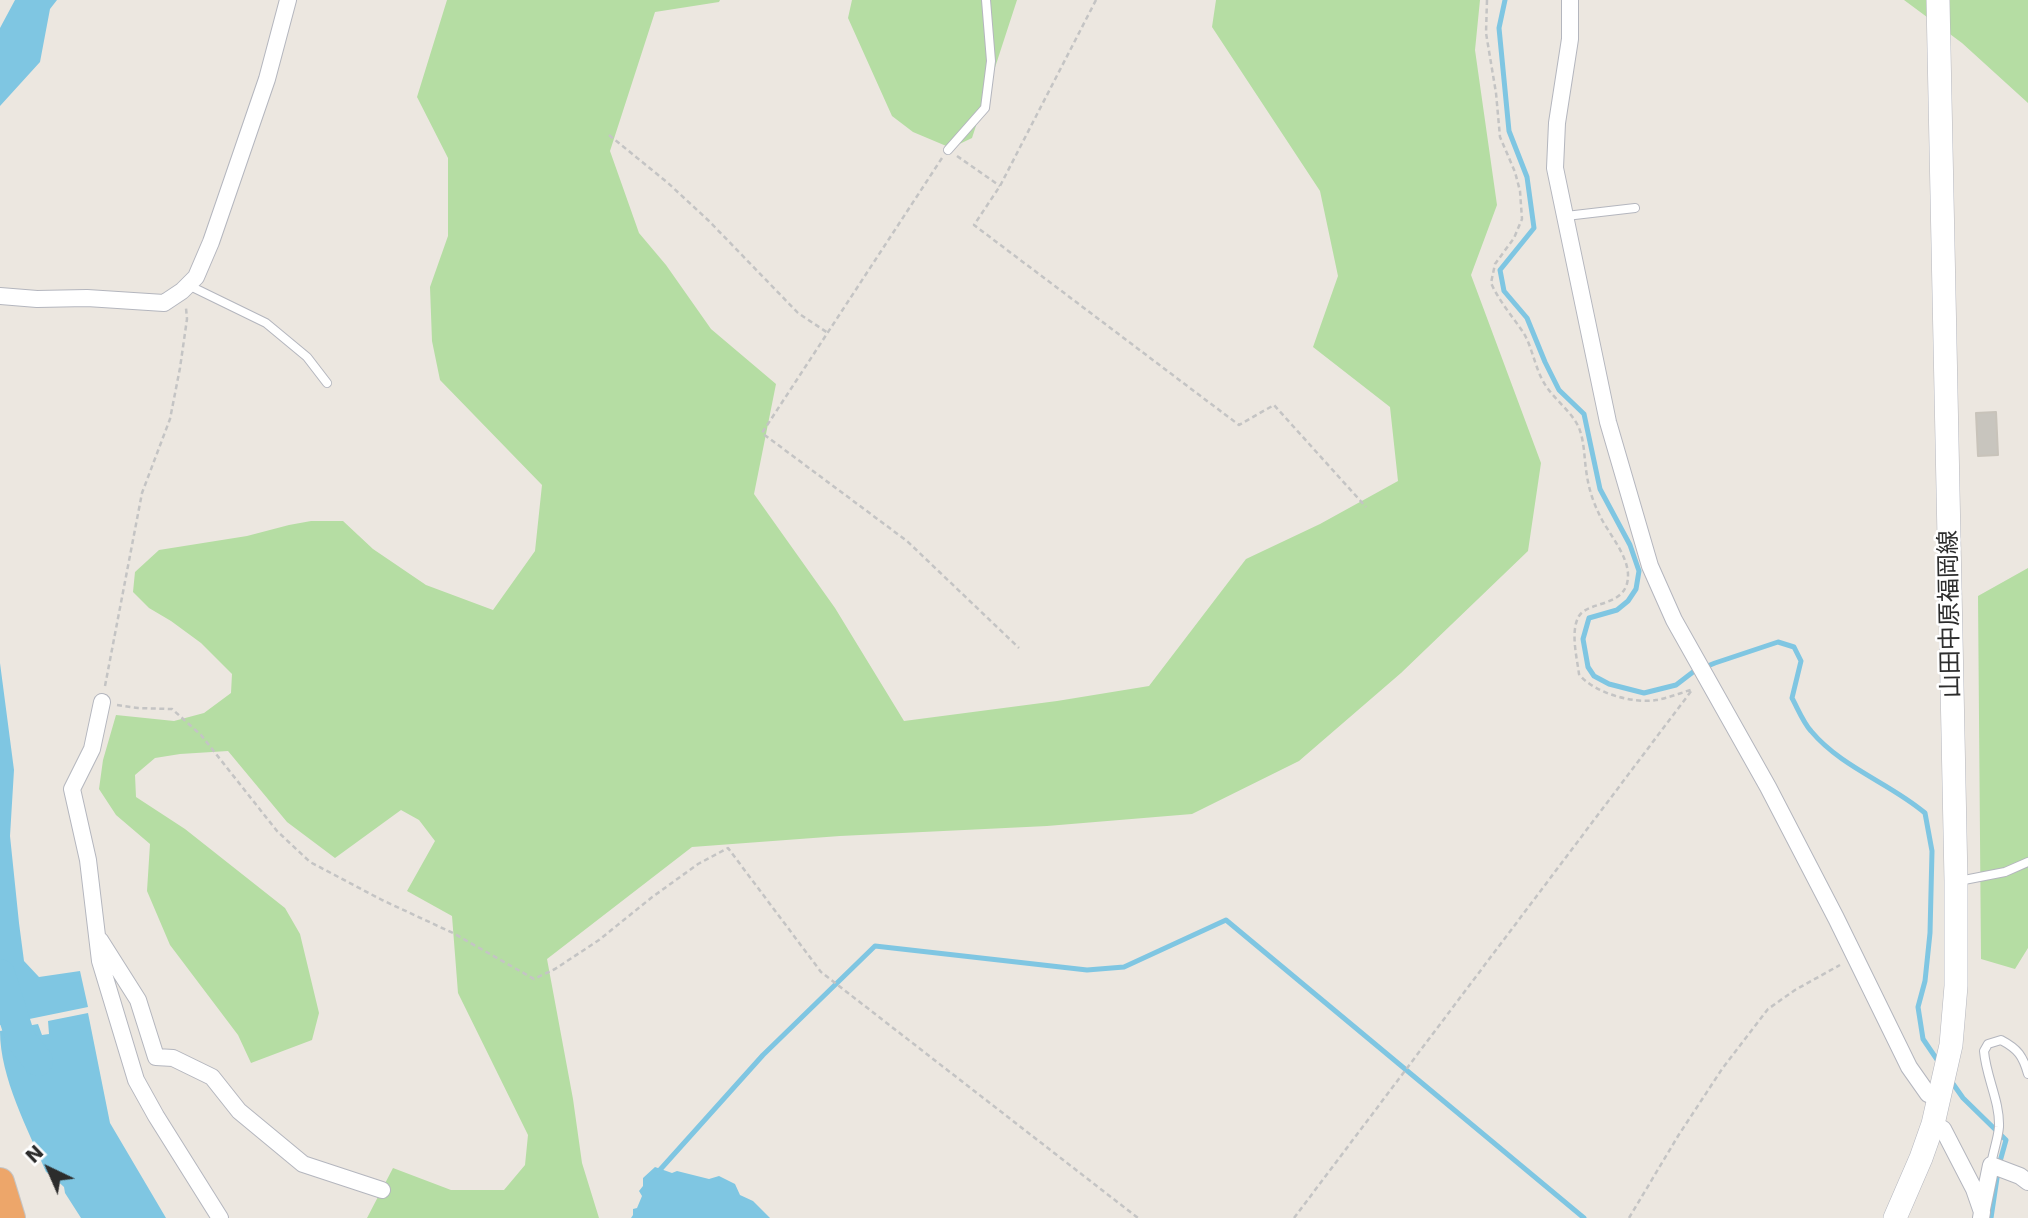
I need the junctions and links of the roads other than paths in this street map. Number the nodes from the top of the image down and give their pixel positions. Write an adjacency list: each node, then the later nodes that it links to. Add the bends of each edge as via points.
1 (288, 0): 8 (street, via 267,79 211,242 196,277)
2 (986, 0): 5 (lane, via 991,61 985,108)
3 (1570, 0): 7 (street, via 1555,168)
4 (1938, 0): 13 (main road, 山田中原福岡線)
5 (948, 150)
6 (1635, 208): 7 (lane)
7 (1566, 216): 16 (street, via 1608,422 1650,566 1909,1067 1928,1094)
8 (185, 288): 9 (street, via 164,303); 10 (lane, via 266,323 307,357)
9 (2, 296)
10 (327, 383)
11 (102, 702): 14 (street, via 92,749 72,789 88,860)
12 (2028, 862): 13 (lane, via 2005,872)
13 (1956, 881): 16 (main road, 山田中原福岡線, via 1956,986 1951,1045)
14 (96, 935): 21 (street, via 138,1000 156,1057 173,1058 212,1077 239,1111 303,1164); 24 (street, via 136,1080)
15 (2028, 1074): 18 (lane, via 2015,1048 2001,1040 1988,1044 1984,1051 1987,1074 1999,1127)
16 (1939, 1098): 17 (main road, 山田中原福岡線)
17 (1933, 1124): 22 (street, via 1943,1129 1974,1189); 25 (main road, 山田中原福岡線)
18 (1990, 1164): 20 (street); 22 (street)
19 (0, 1182): 23 (highway)
20 (2028, 1182)
21 (382, 1190)
22 (1981, 1215)
23 (12, 1218)
24 (220, 1218)
25 (1895, 1218)

